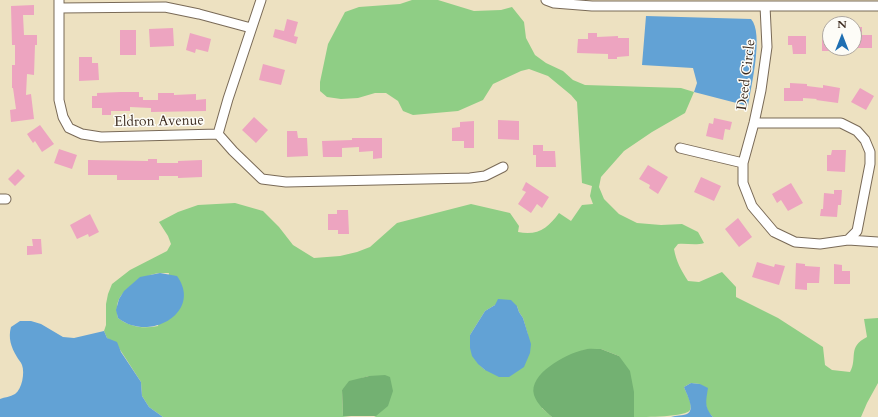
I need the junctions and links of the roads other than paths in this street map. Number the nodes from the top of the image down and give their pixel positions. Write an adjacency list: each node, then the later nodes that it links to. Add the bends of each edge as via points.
1 (261, 0): 6 (street)
2 (546, 0): 5 (street, via 592,6)
3 (59, 4): 6 (street, via 165,7); 8 (street, Eldron Avenue, via 58,100 63,117 70,128 82,134 101,137)
4 (878, 4): 5 (street)
5 (765, 6): 7 (street, Deed Circle, via 767,47)
6 (251, 28): 8 (street)
7 (754, 123): 10 (street, Deed Circle); 12 (street, Deed Circle, via 841,123 857,131 865,140 870,152 870,164 857,231)
8 (218, 134): 11 (street, Eldron Avenue, via 262,179 286,182 470,178 485,176)
9 (680, 148): 10 (street)
10 (743, 163): 12 (street, Deed Circle, via 743,183 752,206 774,232 795,242 820,244)
11 (503, 167)
12 (848, 240): 13 (street)
13 (878, 242)

